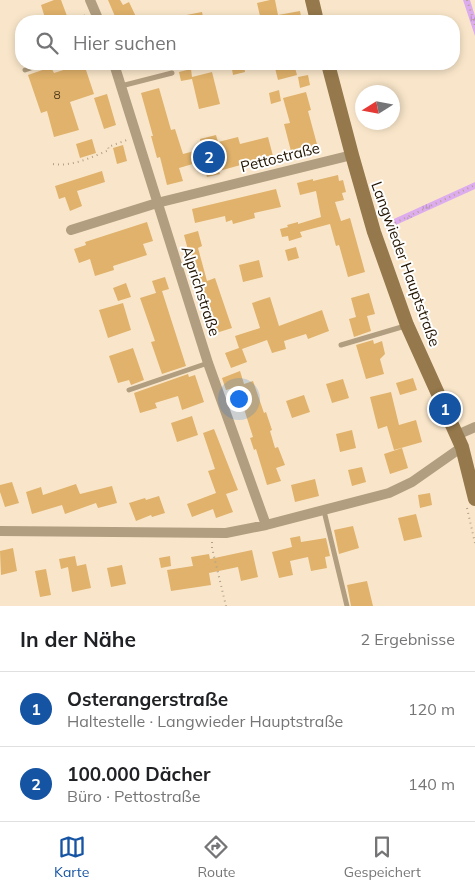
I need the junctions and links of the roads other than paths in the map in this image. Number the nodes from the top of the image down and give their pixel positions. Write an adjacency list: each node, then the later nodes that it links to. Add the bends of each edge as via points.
1 (90, 0): 3 (street)
2 (312, 0): 4 (street)
3 (97, 15)
4 (316, 15)
5 (116, 70): 8 (street, Alprichstraße)
6 (330, 70): 9 (street, Langwieder Hauptstraße)
7 (172, 73): 8 (lane)
8 (121, 87): 10 (street, Alprichstraße)
9 (352, 155): 10 (street, Pettostraße); 12 (street, Langwieder Hauptstraße, via 374,232)
10 (157, 203): 11 (street, Pettostraße); 14 (street, Alprichstraße)
11 (71, 230)
12 (407, 325): 13 (lane); 17 (street, Langwieder Hauptstraße)
13 (341, 345)
14 (208, 363): 15 (lane); 20 (street, Alprichstraße)
15 (129, 390)
16 (475, 427): 17 (street)
17 (460, 441): 18 (street, Langwieder Hauptstraße); 19 (street, via 412,482 389,493)
18 (475, 499)
19 (324, 511): 20 (street); 22 (lane)
20 (266, 525): 21 (street, via 212,534)
21 (0, 531)
22 (347, 606)

